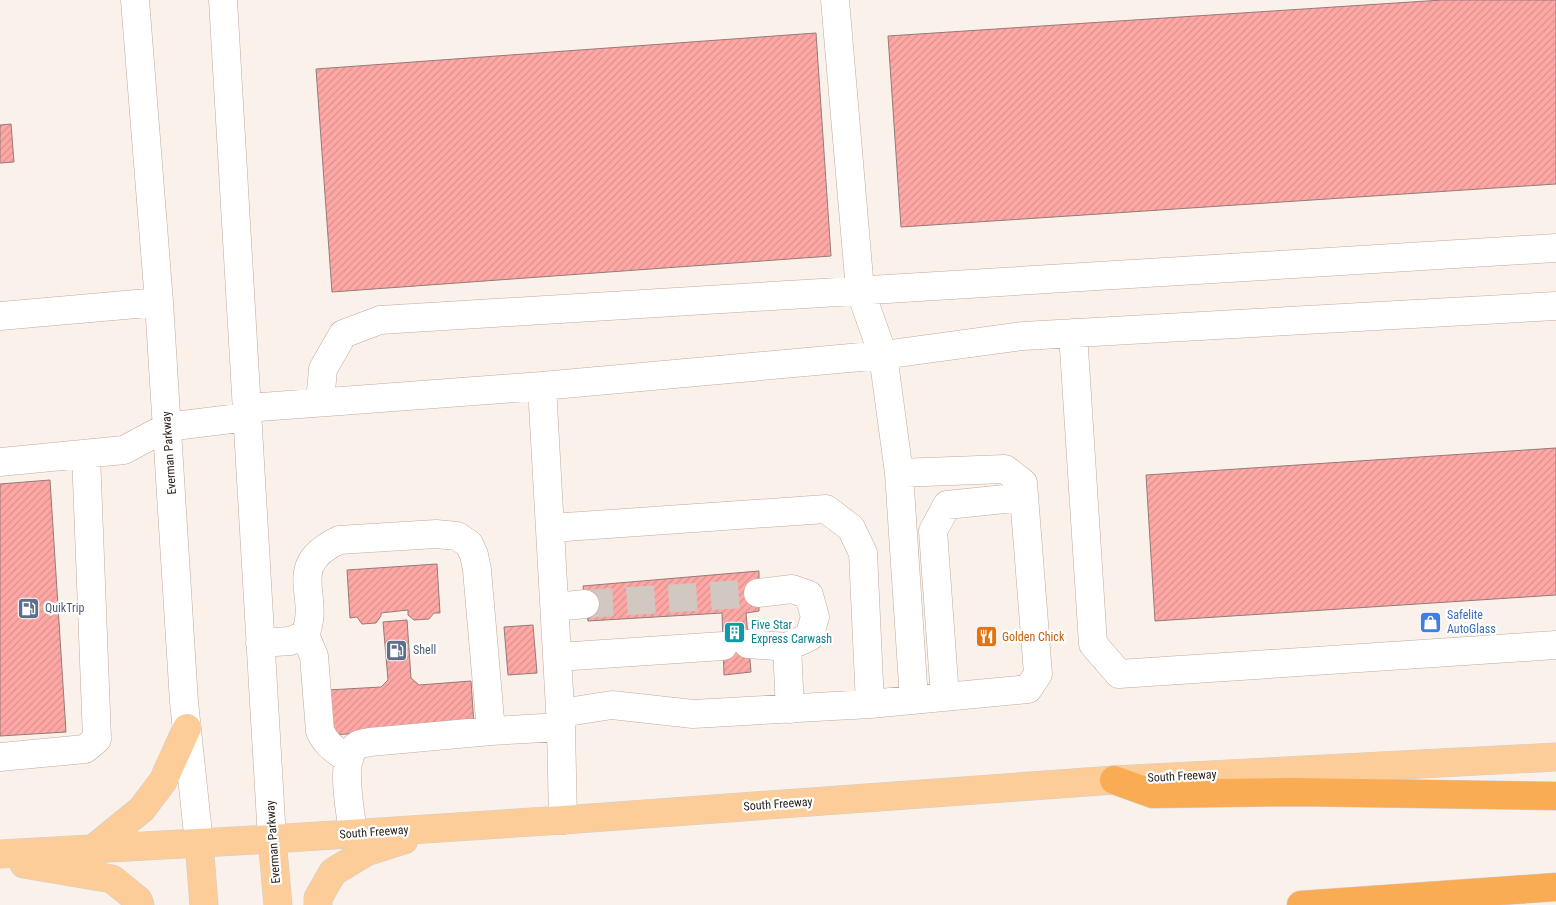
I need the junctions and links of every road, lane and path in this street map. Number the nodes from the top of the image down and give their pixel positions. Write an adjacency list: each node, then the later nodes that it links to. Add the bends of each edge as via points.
1 (135, 0): 6 (street, Everman Parkway)
2 (223, 0): 13 (street, Everman Parkway)
3 (834, 0): 5 (street)
4 (1556, 248): 5 (street)
5 (860, 290): 10 (street); 12 (street, via 380,320 343,334 323,369)
6 (159, 302): 8 (street); 14 (street, Everman Parkway)
7 (1556, 306): 9 (street)
8 (0, 316)
9 (1073, 334): 10 (street, via 1023,336); 25 (street, via 1093,644 1120,674)
10 (883, 355): 11 (street); 17 (street)
11 (542, 386): 12 (street); 19 (street)
12 (320, 402): 13 (street)
13 (247, 412): 14 (street); 24 (street, Everman Parkway)
14 (167, 427): 15 (street, via 124,450); 33 (street, Everman Parkway)
15 (86, 454): 16 (street); 35 (street, via 97,739 85,749)
16 (0, 462)
17 (899, 473): 18 (street, via 1005,469 1023,484); 29 (street)
18 (1024, 497): 28 (street, via 947,505 933,531); 28 (street, via 1038,674 1028,689)
19 (551, 528): 22 (street); 30 (street, via 826,509 851,528 863,553)
20 (758, 593): 26 (street, via 792,589 809,595 815,617 809,637)
21 (585, 604): 22 (street)
22 (555, 607): 27 (street)
23 (305, 635): 24 (street, via 290,641); 34 (street, via 310,624 309,566 325,547 339,540 436,534 457,536 468,544 477,570); 37 (street, via 314,656 320,731 324,739)
24 (260, 643): 43 (street, Everman Parkway)
25 (1556, 645)
26 (787, 647): 27 (street, via 736,645); 31 (street)
27 (558, 658): 32 (street)
28 (945, 697): 29 (street)
29 (914, 700): 30 (street)
30 (870, 704): 31 (street)
31 (790, 709): 32 (street, via 693,714 612,705)
32 (561, 720): 34 (street); 40 (street)
33 (187, 728): 44 (street, Everman Parkway); 45 (main road, via 163,781 142,809)
34 (491, 731): 37 (street, via 370,742 358,745)
35 (0, 756)
36 (1556, 757): 38 (main road, South Freeway)
37 (349, 760): 42 (street, via 346,768)
38 (1114, 780): 39 (highway, via 1153,794 1294,792); 40 (main road, South Freeway)
39 (1556, 796)
40 (563, 820): 41 (main road, South Freeway)
41 (446, 827): 42 (main road, South Freeway); 52 (main road, via 366,852 341,867 333,872 318,898)
42 (353, 833): 43 (main road, South Freeway)
43 (272, 839): 44 (main road, South Freeway); 51 (main road, Everman Parkway)
44 (199, 843): 45 (main road, South Freeway); 50 (main road, Everman Parkway)
45 (93, 849): 46 (main road, South Freeway)
46 (0, 854)
47 (0, 860): 49 (main road, via 112,878)
48 (1556, 887): 53 (highway)
49 (140, 905)
50 (204, 905)
51 (278, 905)
52 (318, 905)
53 (1301, 905)

